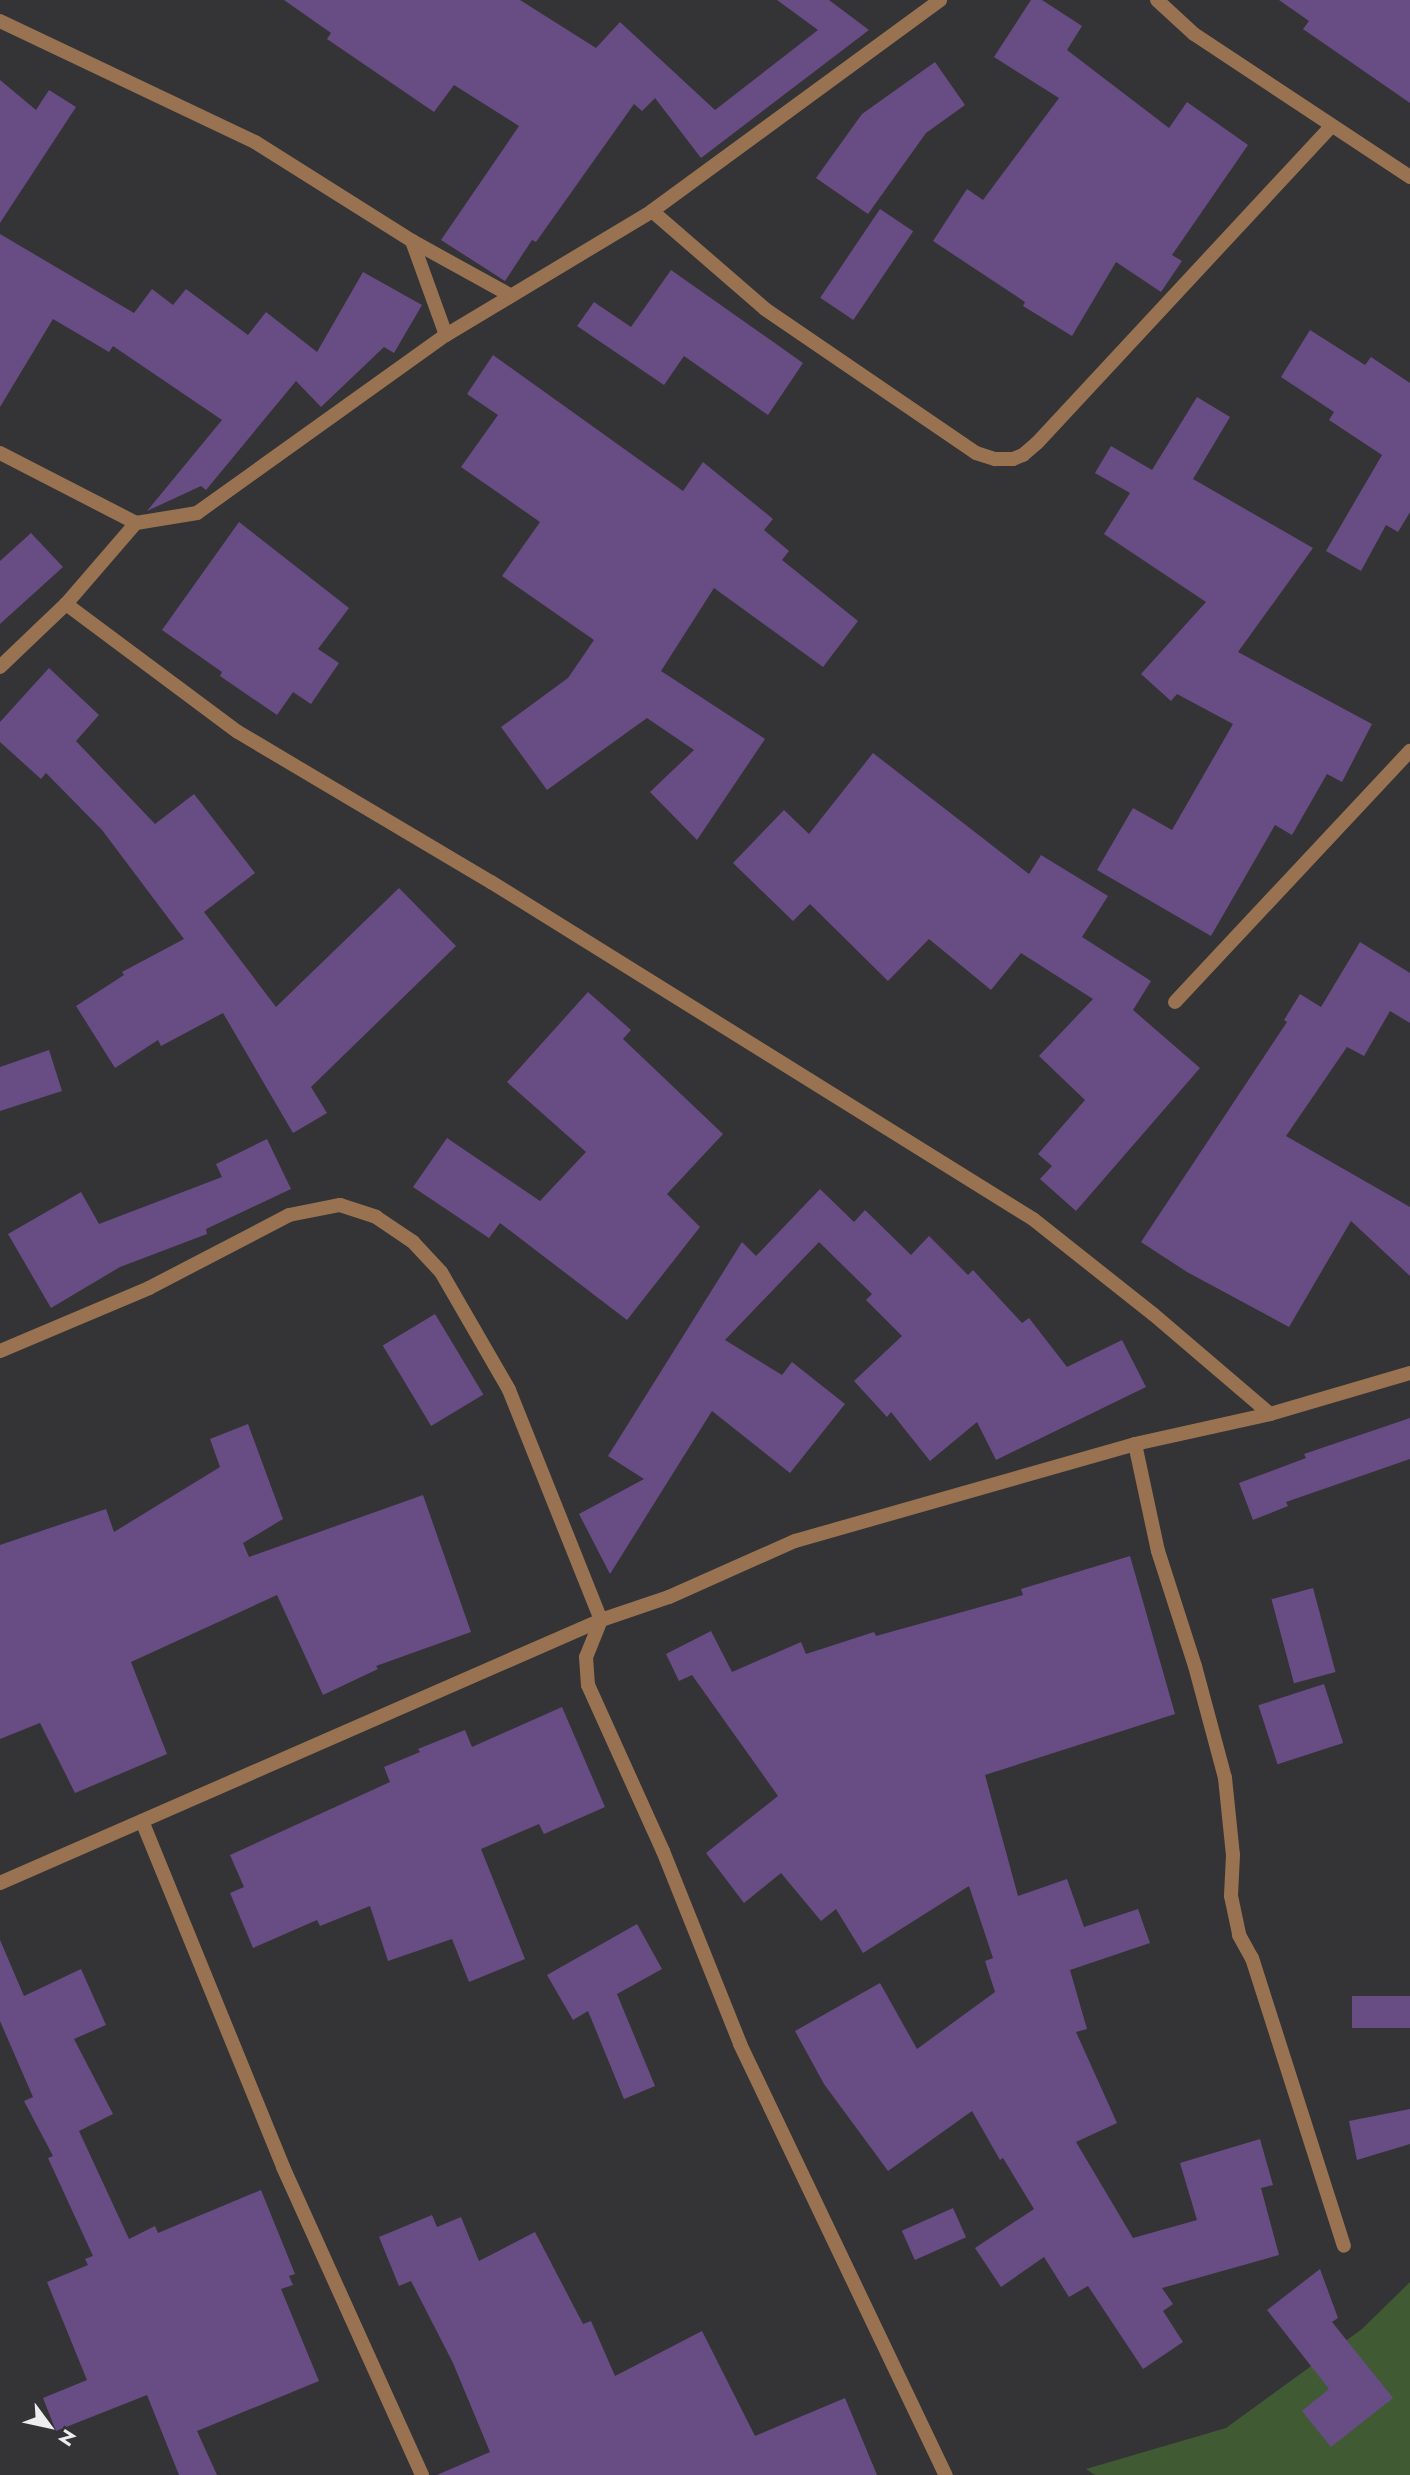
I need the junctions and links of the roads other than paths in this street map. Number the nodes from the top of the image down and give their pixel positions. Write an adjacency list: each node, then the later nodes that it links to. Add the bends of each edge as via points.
1 (1157, 0): 4 (street, via 1194,34)
2 (928, 3): 6 (street)
3 (0, 21): 7 (street, via 255,142)
4 (1331, 127): 5 (street); 6 (street, via 1037,443 1013,459 976,453 765,309)
5 (1410, 177)
6 (652, 211): 8 (street)
7 (412, 241): 8 (street); 9 (street)
8 (510, 295): 9 (street)
9 (446, 335): 11 (street, via 197,513)
10 (0, 453): 11 (street)
11 (136, 523): 12 (street)
12 (66, 604): 13 (street); 18 (street, via 237,732 502,889 1033,1219)
13 (0, 667)
14 (1410, 751): 15 (street)
15 (1175, 1002)
16 (0, 1351): 20 (street, via 149,1289 289,1215 340,1205 376,1217 413,1242 441,1272 509,1390)
17 (1410, 1373): 18 (street)
18 (1270, 1413): 19 (street)
19 (1135, 1444): 20 (street, via 795,1541 669,1597); 23 (street, via 1158,1550 1225,1779 1233,1855 1231,1896 1239,1935 1252,1958)
20 (601, 1620): 21 (street); 25 (street, via 586,1657 588,1685 663,1851 740,2044)
21 (142, 1821): 22 (street); 24 (street, via 283,2167)
22 (0, 1883)
23 (1343, 2246)
24 (422, 2475)
25 (946, 2475)

